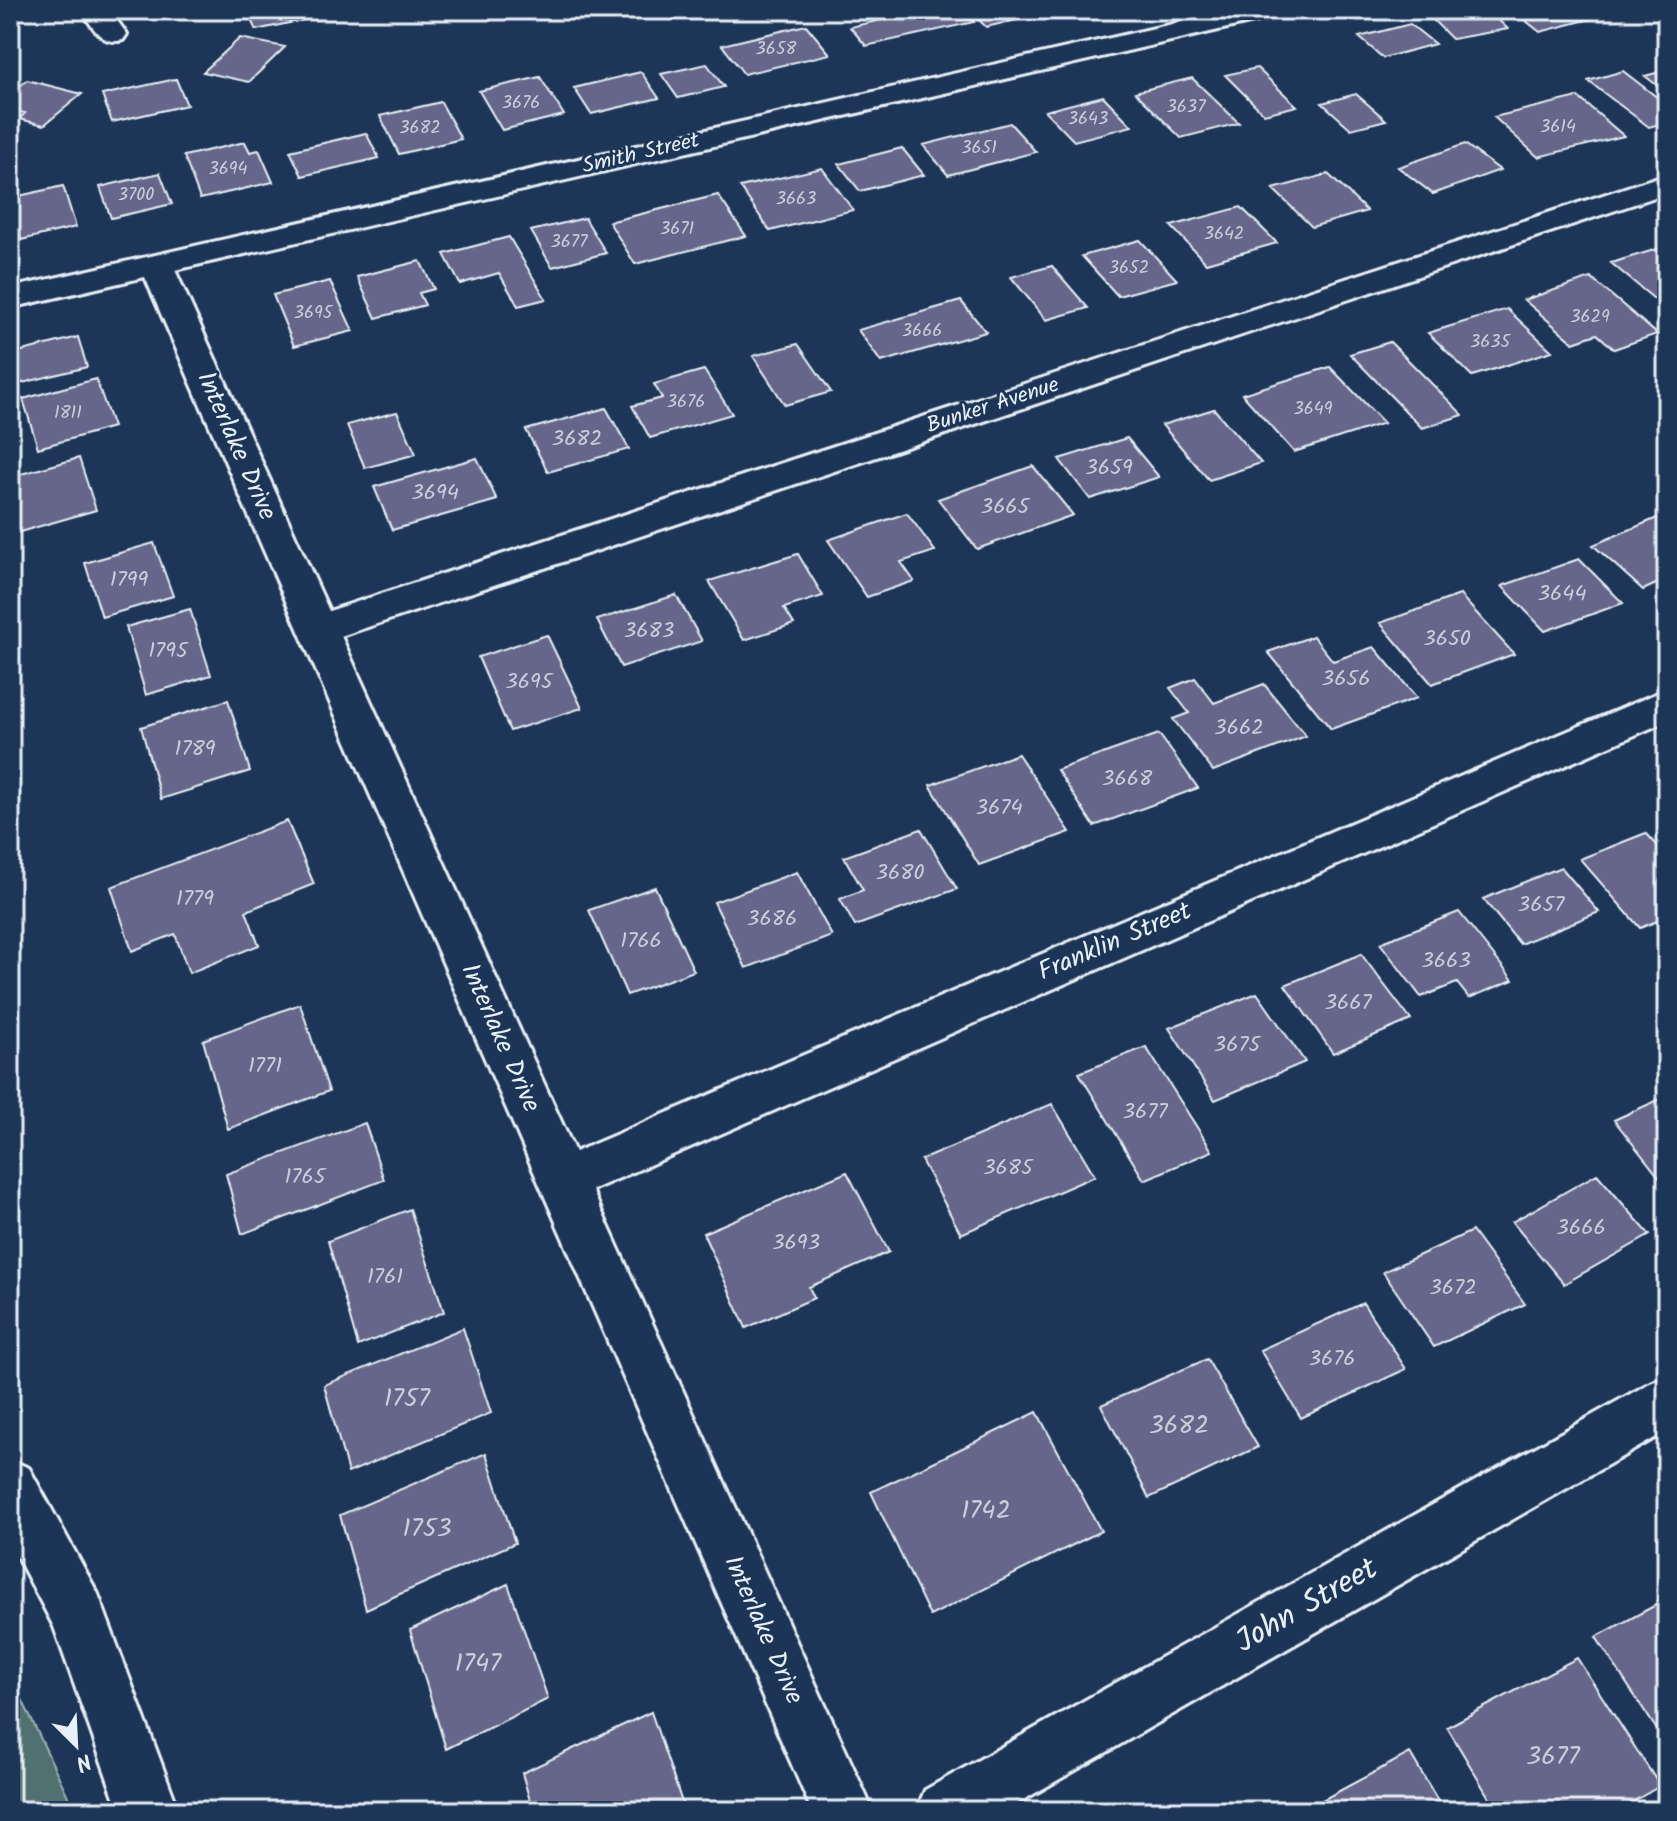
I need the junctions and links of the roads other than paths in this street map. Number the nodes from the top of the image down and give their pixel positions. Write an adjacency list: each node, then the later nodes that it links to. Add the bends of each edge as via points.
1 (95, 10): 3 (street)
2 (1271, 10): 5 (street, Smith Street)
3 (113, 34)
4 (1667, 183): 7 (street, Bunker Avenue)
5 (156, 265): 6 (street, Smith Street); 7 (street, Interlake Drive)
6 (10, 298)
7 (318, 629): 9 (street, Interlake Drive)
8 (1667, 704): 9 (street, Franklin Street)
9 (563, 1180): 13 (street, Interlake Drive)
10 (1667, 1402): 14 (street, John Street)
11 (10, 1487): 12 (street, via 78,1614)
12 (149, 1811)
13 (843, 1811)
14 (946, 1811)

